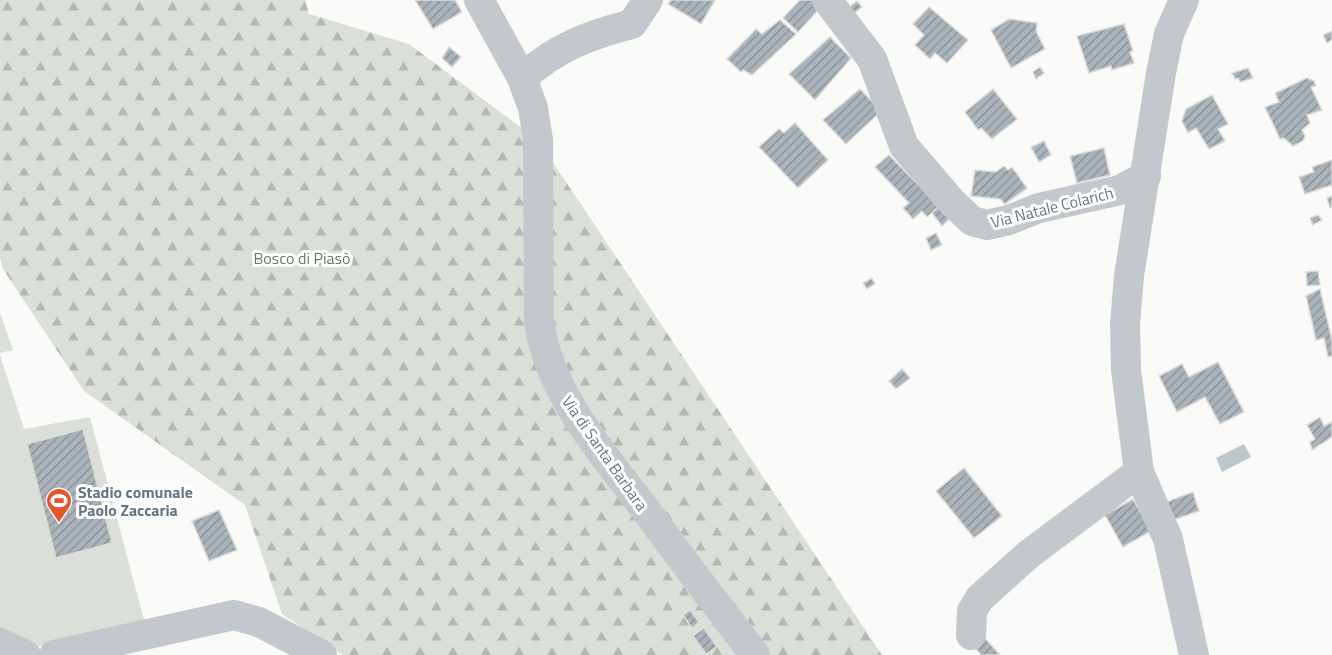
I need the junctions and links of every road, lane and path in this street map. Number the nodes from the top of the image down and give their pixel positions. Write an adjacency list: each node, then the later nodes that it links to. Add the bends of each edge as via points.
1 (479, 0): 5 (street, Via di Santa Barbara)
2 (648, 0): 5 (street, via 632,24 580,39 541,61)
3 (827, 0): 6 (street, Via Natale Colarich, via 872,59 904,146 972,221 987,225 1009,220 1039,208 1120,190)
4 (1184, 0): 6 (street, via 1168,34)
5 (522, 78): 13 (street, Via di Santa Barbara, via 533,108 538,140 539,321 555,380 616,471)
6 (1146, 176): 7 (street, via 1125,324 1126,370)
7 (1139, 472): 8 (street, via 1029,554 980,598 972,611); 14 (street, via 1168,539)
8 (971, 635)
9 (0, 643): 10 (street)
10 (26, 655)
11 (54, 655): 12 (street, via 234,615 259,622)
12 (322, 655)
13 (755, 655)
14 (1194, 655)

